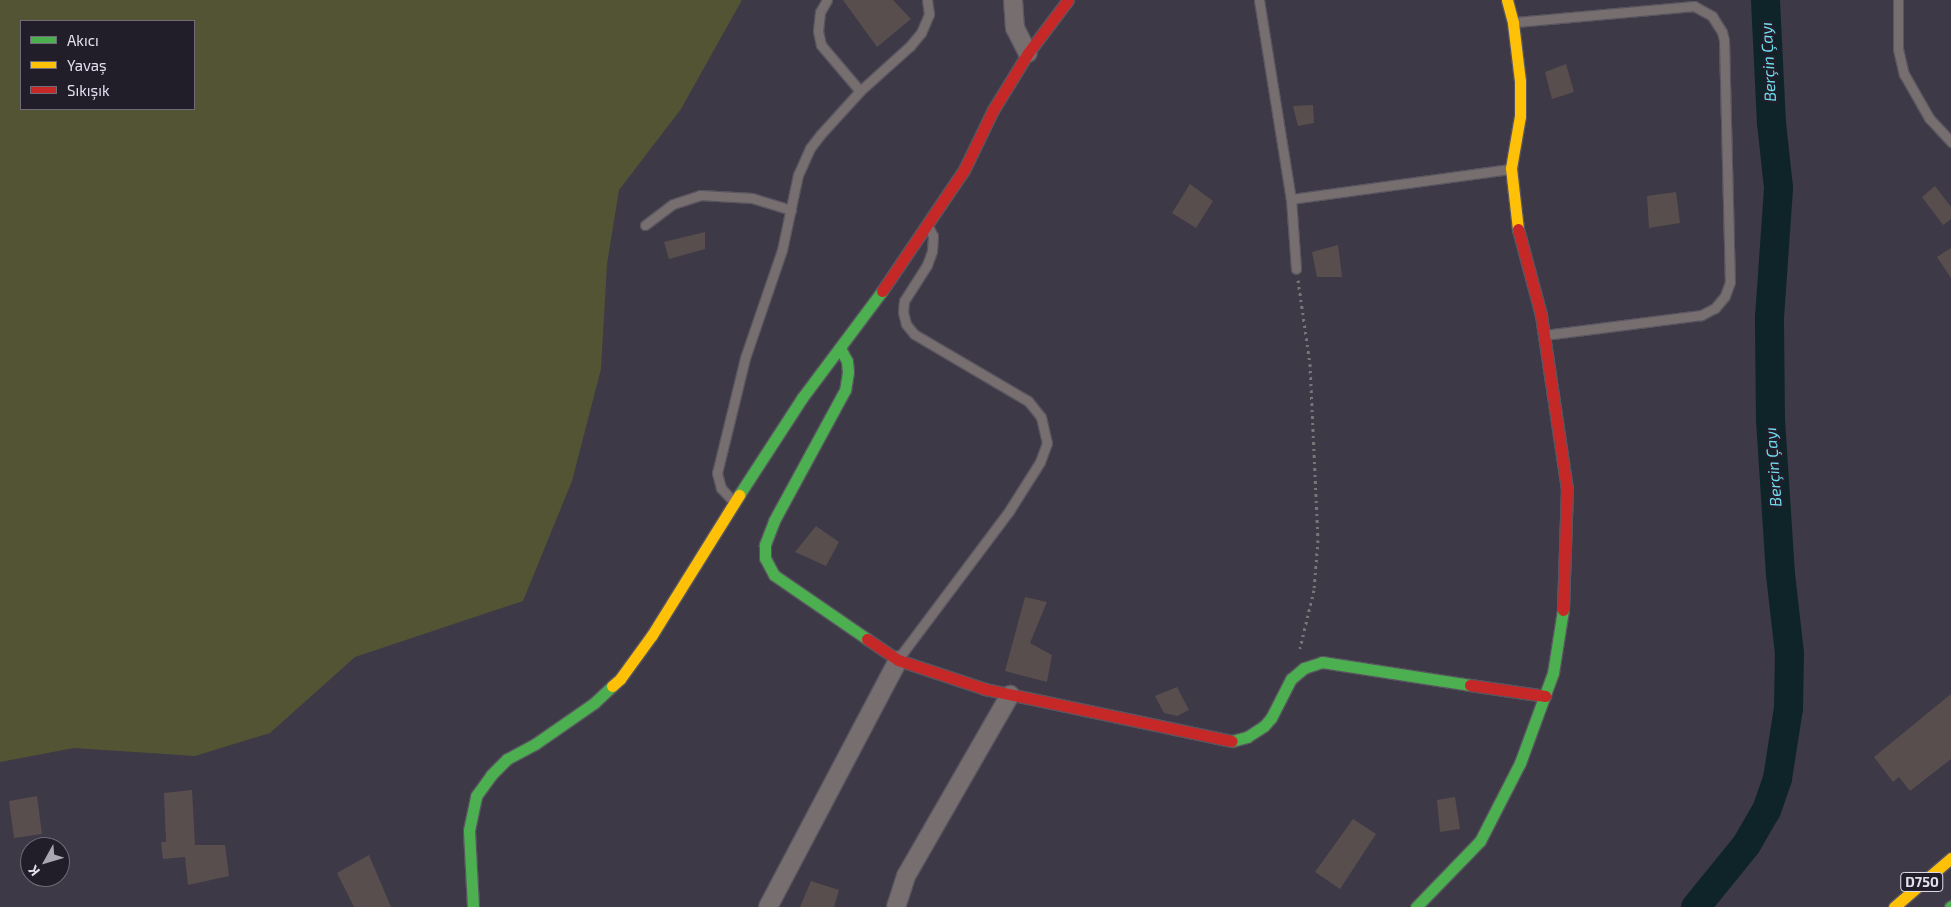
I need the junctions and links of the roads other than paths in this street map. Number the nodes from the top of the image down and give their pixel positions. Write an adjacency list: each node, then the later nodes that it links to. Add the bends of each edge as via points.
1 (827, 0): 10 (lane, via 820,12 818,31 821,45)
2 (927, 0): 10 (lane, via 929,14 921,33)
3 (1013, 0): 9 (street, via 1015,28)
4 (1068, 0): 9 (main road)
5 (1259, 0): 13 (lane)
6 (1507, 0): 8 (main road)
7 (1898, 0): 11 (lane, via 1898,49 1904,74 1929,118)
8 (1513, 23): 12 (main road, via 1520,81 1520,116); 18 (lane, via 1694,6 1712,16 1724,40 1730,282 1725,296 1715,308 1701,315)
9 (1028, 52): 16 (main road, via 993,110 964,170)
10 (860, 91): 14 (lane, via 810,148 798,175)
11 (1951, 142)
12 (1511, 168): 13 (lane); 18 (main road, via 1517,223)
13 (1291, 200): 17 (lane)
14 (791, 210): 15 (lane, via 752,198 700,195 673,204); 20 (lane, via 782,250 745,358 717,473 721,488)
15 (645, 225)
16 (926, 226): 19 (main road); 21 (lane, via 933,233 932,250 927,265 904,301 906,324 914,334 1028,401 1040,417 1047,443 1040,462 1009,511)
17 (1296, 269)
18 (1544, 335): 23 (main road, via 1567,488 1565,600 1553,674)
19 (840, 348): 20 (main road, via 802,398); 21 (main road, via 848,372 844,390 774,521 765,545 765,558 774,575)
20 (734, 502): 25 (main road, via 620,680 594,703 535,744 507,759 476,796 469,830)
21 (898, 660): 22 (main road, via 960,682); 26 (street)
22 (1010, 695): 23 (main road, via 1229,742 1247,737 1264,726 1292,679 1304,668 1322,662); 27 (street, via 906,876)
23 (1545, 696): 28 (main road, via 1520,763 1480,841)
24 (1951, 858): 29 (main road, D750)
25 (473, 907)
26 (768, 907)
27 (896, 907)
28 (1416, 907)
29 (1895, 907)

